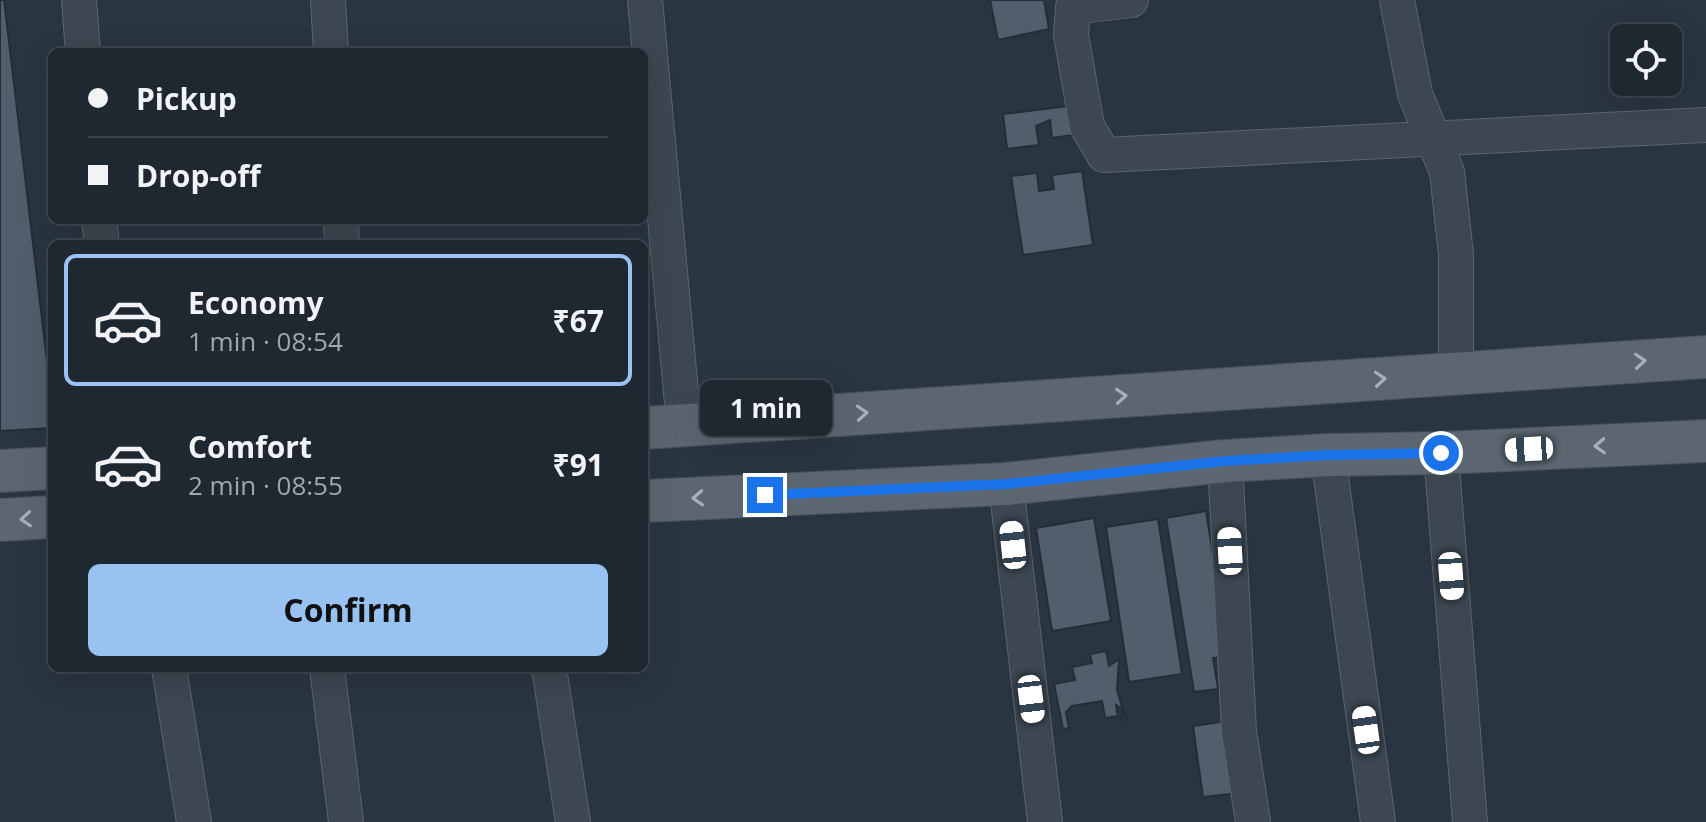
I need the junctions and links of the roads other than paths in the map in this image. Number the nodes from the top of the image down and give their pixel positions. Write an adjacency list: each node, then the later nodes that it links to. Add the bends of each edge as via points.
1 (79, 0): 6 (street)
2 (328, 0): 7 (street)
3 (645, 0): 8 (street)
4 (1131, 0): 11 (street, via 1073,7 1071,35 1087,126 1104,155)
5 (1397, 0): 11 (street, via 1415,94)
6 (83, 48)
7 (331, 48)
8 (647, 48)
9 (648, 67): 14 (street)
10 (1706, 125): 11 (street)
11 (1434, 140): 13 (street, via 1447,172 1456,255)
12 (1706, 357): 13 (main road, one-way to 12)
13 (1456, 374): 14 (main road, one-way to 13)
14 (664, 427)
15 (1706, 441): 16 (main road, one-way to 16)
16 (1441, 453): 17 (main road); 34 (street)
17 (1328, 455): 18 (main road); 33 (street)
18 (1225, 461): 21 (main road); 32 (street, via 1239,731)
19 (48, 468): 20 (main road)
20 (0, 471)
21 (1006, 484): 22 (main road, one-way to 22); 31 (street)
22 (648, 501)
23 (48, 517): 24 (main road, one-way to 24)
24 (0, 520)
25 (170, 672): 28 (street)
26 (327, 672): 29 (street)
27 (550, 672): 30 (street)
28 (194, 822)
29 (346, 822)
30 (573, 822)
31 (1045, 822)
32 (1253, 822)
33 (1378, 822)
34 (1470, 822)

